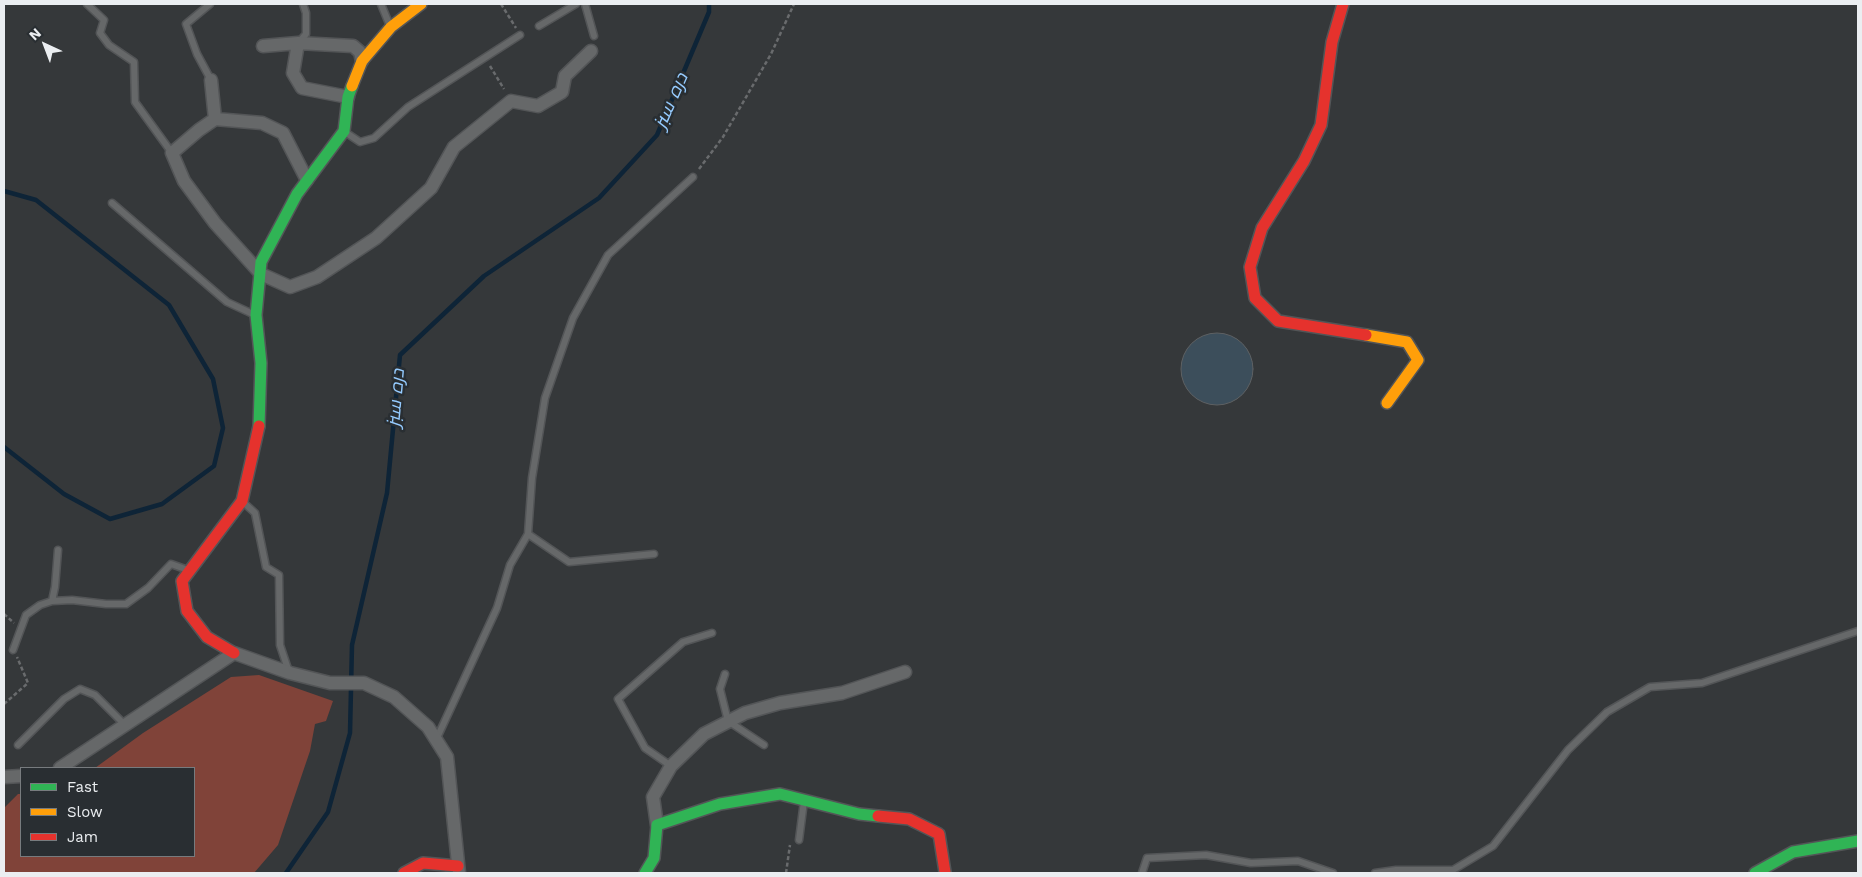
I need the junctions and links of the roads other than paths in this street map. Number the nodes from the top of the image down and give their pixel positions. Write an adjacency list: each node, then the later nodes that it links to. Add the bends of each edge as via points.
1 (88, 4): 21 (lane, via 104,20 100,33 109,45 134,62 135,102)
2 (210, 4): 17 (lane, via 186,24)
3 (303, 4): 13 (lane, via 306,34)
4 (381, 4): 10 (lane)
5 (421, 4): 10 (street)
6 (576, 4): 9 (lane)
7 (585, 4): 12 (lane)
8 (1343, 4): 27 (street, via 1332,42 1321,125 1304,161 1262,228 1250,267 1255,298 1278,320 1407,342 1418,360)
9 (539, 26)
10 (391, 27): 16 (street)
11 (520, 35): 20 (lane, via 408,107 374,138 360,142)
12 (594, 36)
13 (298, 42): 14 (street); 16 (street, via 353,46 360,52); 18 (street, via 293,73 302,88)
14 (263, 46)
15 (591, 51): 25 (street, via 565,76 562,92 538,106 511,101 454,148 431,188 376,238 317,277 290,287)
16 (362, 61): 18 (street)
17 (211, 80): 19 (street)
18 (348, 97): 20 (street)
19 (215, 119): 21 (street); 23 (street, via 262,123 283,133)
20 (344, 131): 23 (street)
21 (172, 153): 25 (street, via 184,181 215,223)
22 (693, 177): 29 (lane, via 608,255 572,318 545,398 532,478)
23 (307, 180): 25 (street, via 262,262)
24 (112, 203): 26 (lane, via 226,302)
25 (261, 274): 26 (street)
26 (256, 315): 28 (street, via 261,363 259,426)
27 (1387, 403)
28 (242, 501): 32 (street); 39 (lane, via 255,514 266,567 279,575 280,646)
29 (528, 534): 31 (lane, via 569,562); 43 (lane, via 510,565 497,608)
30 (58, 550): 33 (lane)
31 (654, 554)
32 (189, 571): 33 (lane, via 171,564 148,588 126,604); 37 (street, via 182,581 187,611 207,638)
33 (52, 601): 36 (lane, via 26,615)
34 (1858, 631): 60 (lane, via 1702,683 1650,687 1607,712 1575,744 1494,846 1453,870)
35 (712, 633): 46 (lane, via 683,642 618,699 645,748)
36 (13, 650)
37 (234, 653): 39 (street); 42 (street)
38 (905, 672): 41 (street, via 842,692 780,703)
39 (290, 673): 43 (street, via 330,683 364,683 394,698 428,727)
40 (725, 674): 41 (lane, via 720,689)
41 (728, 721): 45 (lane); 46 (street, via 704,734)
42 (125, 725): 44 (lane, via 95,695 80,689 64,699); 47 (street)
43 (436, 740): 54 (street, via 447,757)
44 (18, 745)
45 (764, 745)
46 (671, 766): 51 (street, via 653,797)
47 (62, 767)
48 (20, 776): 49 (street)
49 (4, 777)
50 (804, 800): 51 (street, via 780,794 720,804); 52 (lane); 55 (street, via 859,814 909,820 939,834)
51 (657, 825): 57 (street, via 654,858)
52 (799, 840)
53 (1858, 841): 61 (street, via 1793,852)
54 (458, 870): 56 (street, via 423,863)
55 (945, 872)
56 (404, 873)
57 (645, 873)
58 (1142, 873): 59 (lane, via 1147,858 1206,855 1251,863 1298,861)
59 (1333, 873)
60 (1375, 873)
61 (1755, 873)

